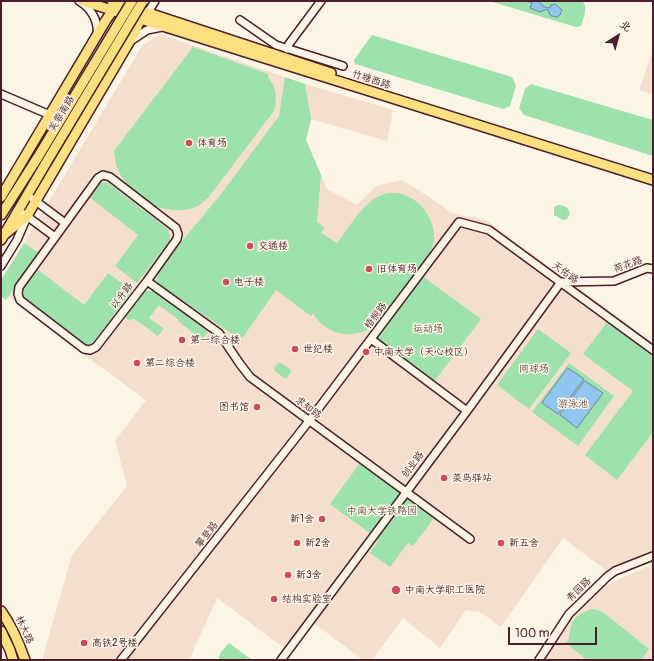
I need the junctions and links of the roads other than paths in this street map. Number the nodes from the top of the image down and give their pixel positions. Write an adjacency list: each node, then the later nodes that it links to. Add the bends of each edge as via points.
1 (79, 1): 8 (street, via 92,13 97,26)
2 (83, 1): 4 (main road, 竹塘西路)
3 (321, 1): 10 (street)
4 (119, 4): 5 (main road, 竹塘西路); 8 (main road); 20 (main road, 芙蓉南路, bridge, via 38,157)
5 (144, 9): 7 (main road, 竹塘西路); 9 (main road); 16 (main road, 芙蓉南路, bridge)
6 (240, 20): 10 (street, via 276,45)
7 (167, 23): 9 (street, via 142,32); 14 (main road, 竹塘西路); 15 (main road, 竹塘西路)
8 (96, 36): 13 (main road)
9 (127, 46): 18 (main road)
10 (287, 49): 11 (street)
11 (343, 66)
12 (1, 94): 13 (street)
13 (50, 114): 17 (main road)
14 (653, 174)
15 (653, 180)
16 (27, 195): 18 (street); 19 (main road, 芙蓉南路)
17 (1, 197)
18 (36, 201): 21 (main road); 23 (street)
19 (18, 210): 21 (street); 24 (main road, 芙蓉南路)
20 (1, 216)
21 (27, 216): 24 (main road); 25 (street); 26 (street, via 17,240)
22 (459, 222): 29 (street, 天佑路, via 489,230); 30 (street, 梧桐路)
23 (65, 223): 25 (street, 以升路); 28 (street, 以升路, via 98,178 103,175 110,177 176,228 177,239)
24 (3, 237)
25 (54, 237): 28 (street, 以升路, via 20,287 18,294 20,300 84,350 96,347)
26 (1, 266)
27 (653, 268): 29 (street, 荷花路, via 614,281)
28 (146, 281): 33 (street, 求知路, via 219,333 250,377)
29 (561, 282): 31 (street, 天佑路); 32 (street, 创业路)
30 (371, 340): 32 (street); 33 (street, 梧桐路)
31 (653, 350)
32 (467, 411): 34 (street, 创业路)
33 (309, 421): 34 (street, 求知路); 41 (street, 攀登路)
34 (405, 492): 35 (street, 求知路); 42 (street, 创业路)
35 (470, 539)
36 (653, 556): 43 (street, 青园路, via 608,576 569,614)
37 (1, 611): 40 (main road, 林大路, via 8,620)
38 (1, 631): 39 (main road)
39 (13, 660)
40 (25, 660)
41 (121, 660)
42 (281, 660)
43 (539, 660)

